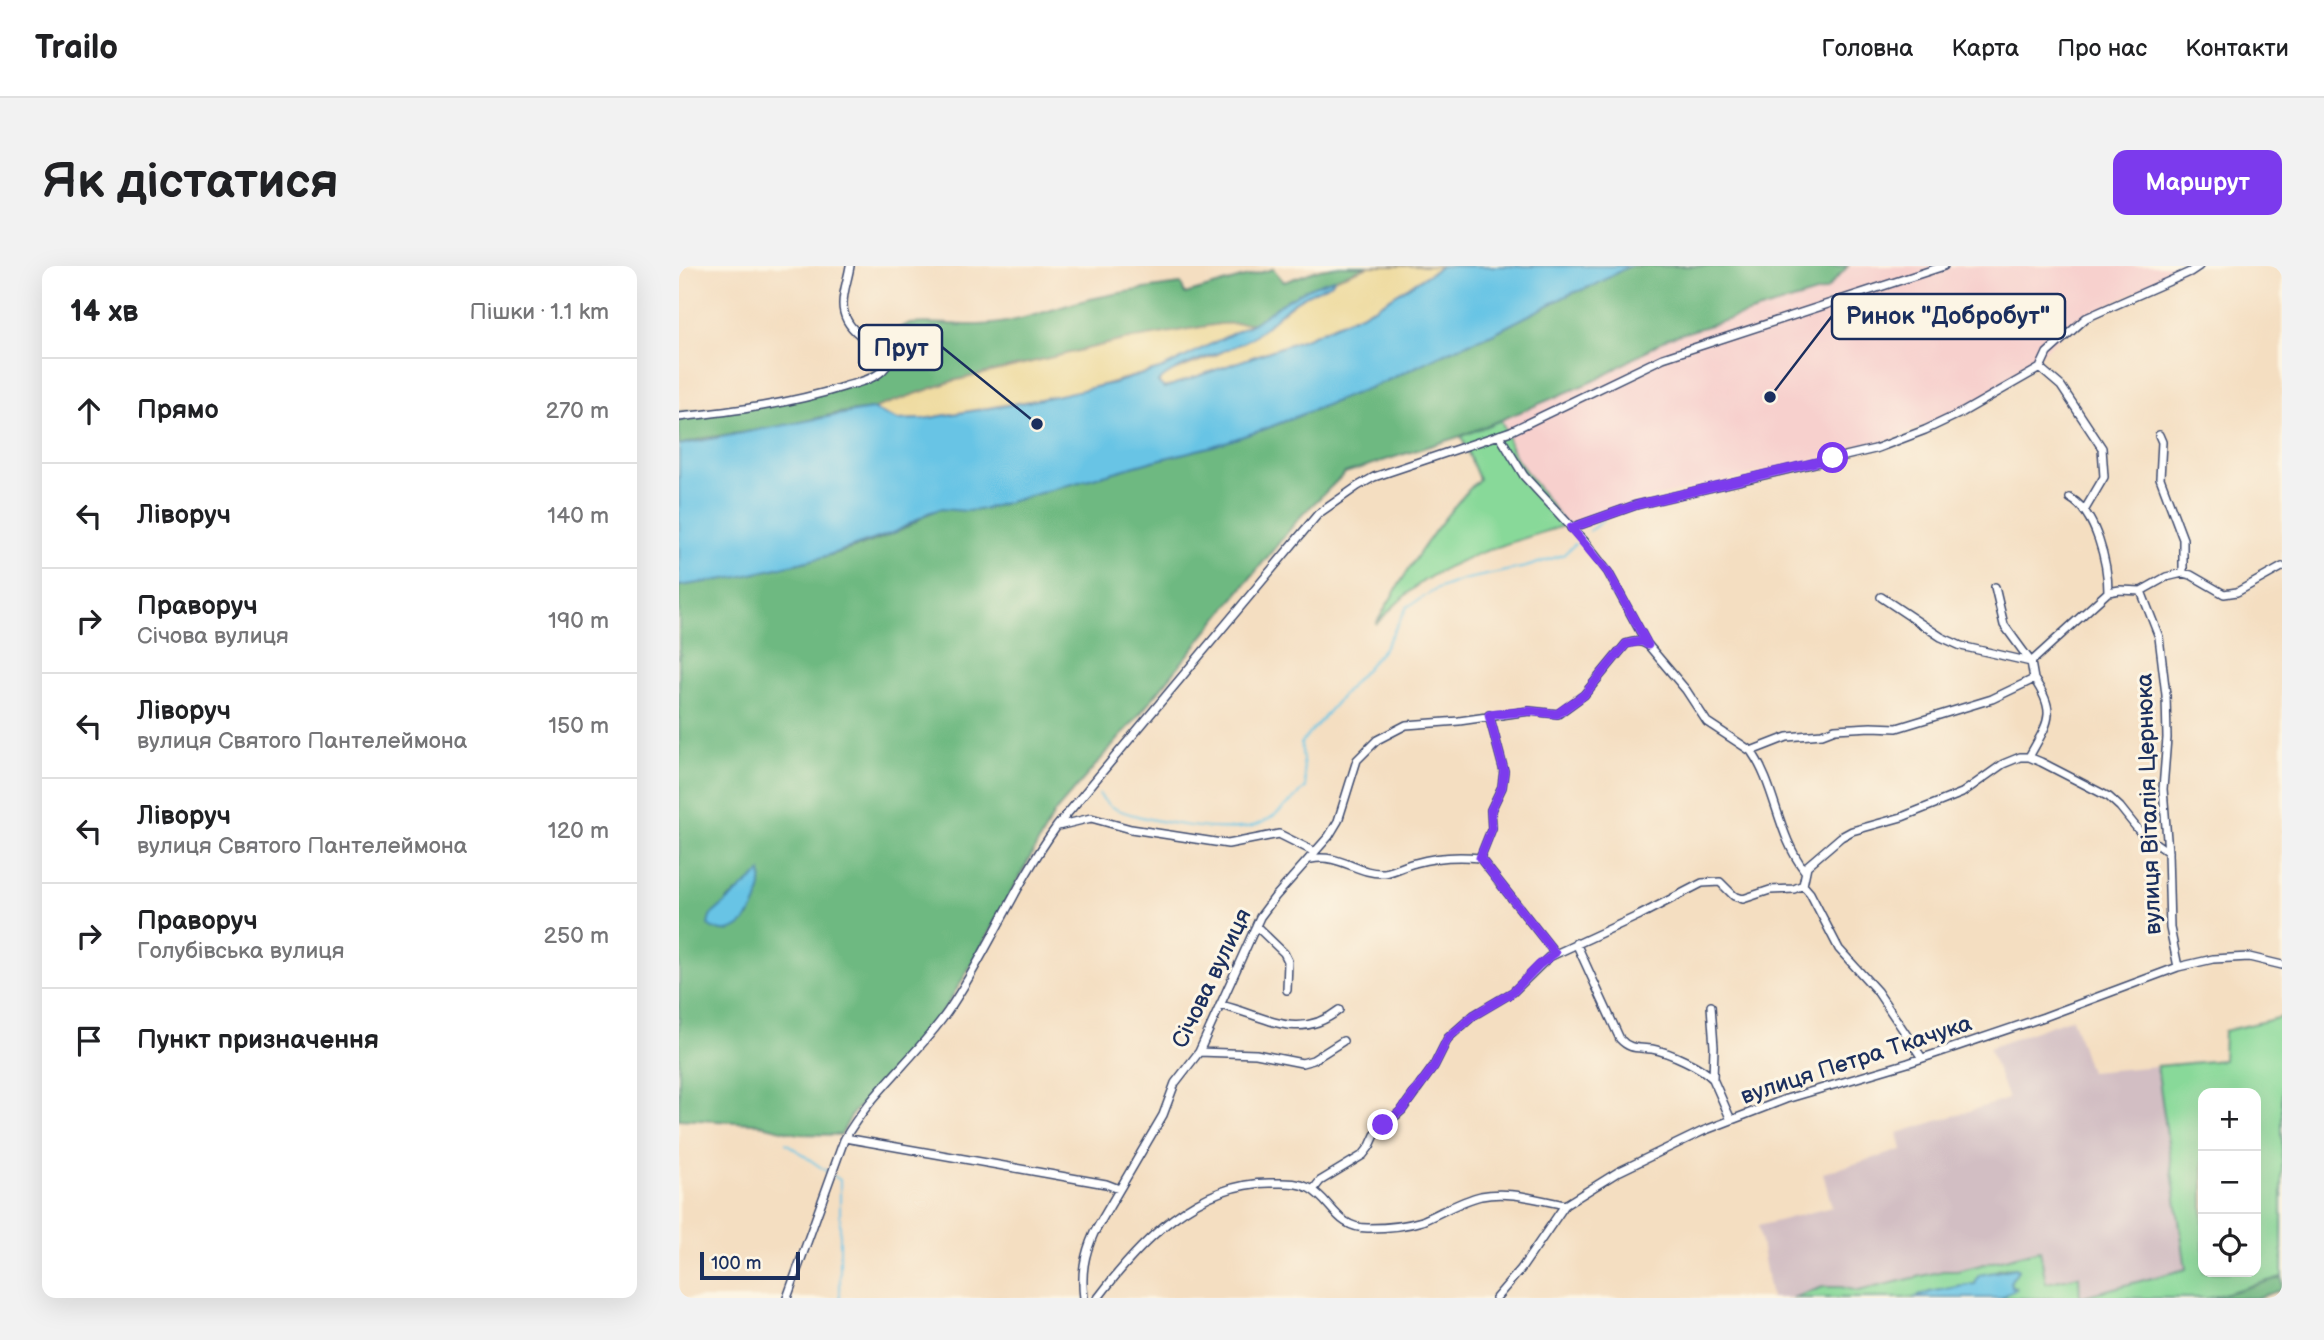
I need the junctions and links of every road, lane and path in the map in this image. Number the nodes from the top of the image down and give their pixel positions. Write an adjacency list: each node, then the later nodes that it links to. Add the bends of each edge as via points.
1 (850, 266): 5 (street, via 844,313 863,340 892,352 881,373 769,407)
2 (1944, 266): 6 (street, via 1663,358)
3 (2199, 266): 4 (street, via 2086,318 2047,353)
4 (2040, 368): 9 (street, via 2061,386 2102,448 2104,477); 10 (street, via 1963,412 1875,449 1656,500)
5 (679, 416)
6 (1499, 435): 10 (street, via 1524,476); 23 (street, via 1374,477 1318,514)
7 (2159, 435): 12 (street, via 2159,478 2183,539)
8 (2070, 498): 9 (street)
9 (2084, 511): 14 (street, via 2106,564)
10 (1571, 528): 17 (street, via 1608,572)
11 (2282, 567): 12 (street, via 2237,592 2224,594)
12 (2183, 573): 15 (street)
13 (1995, 587): 18 (street, via 2004,625)
14 (2108, 592): 15 (street); 18 (street)
15 (2141, 592): 25 (street, вулиця Віталія Цернюка, via 2159,637 2167,695 2163,789)
16 (1881, 597): 18 (street, via 1961,646)
17 (1648, 645): 20 (street, Січова вулиця, via 1642,641 1626,644 1584,695 1557,714); 21 (street, via 1707,722)
18 (2031, 662): 19 (street)
19 (2034, 679): 21 (street, via 1992,699 1897,728 1835,729 1787,737); 22 (street, via 2049,710)
20 (1489, 715): 24 (street, Січова вулиця, via 1406,725 1377,740 1357,760); 28 (street, via 1504,771 1491,810 1492,828)
21 (1751, 751): 29 (street, via 1760,763 1795,858)
22 (2029, 757): 25 (street, via 2109,797 2140,832); 29 (street, via 2003,764 1962,793 1852,831)
23 (1057, 826): 26 (street, via 1091,818 1228,844 1279,834); 47 (street, via 1022,878 988,947 950,1008)
24 (1329, 836): 26 (street, Січова вулиця); 27 (street)
25 (2168, 852): 37 (street, вулиця Віталія Цернюка, via 2170,928)
26 (1313, 856): 27 (street); 31 (street, Січова вулиця, via 1275,897)
27 (1327, 857): 28 (street, via 1384,873 1417,862)
28 (1480, 858): 33 (street)
29 (1805, 871): 30 (street)
30 (1803, 885): 32 (street, via 1744,900 1720,882 1709,881); 44 (street, via 1839,949 1877,991)
31 (1256, 926): 38 (street, via 1289,961); 39 (street, Січова вулиця)
32 (1576, 943): 33 (street); 45 (street, via 1626,1046 1673,1056)
33 (1555, 953): 49 (street, via 1513,992 1474,1015 1448,1038 1434,1066 1363,1155)
34 (2282, 956): 35 (street)
35 (2273, 961): 36 (street, вулиця Петра Ткачука); 37 (street, вулиця Петра Ткачука, via 2213,959)
36 (2282, 965)
37 (2178, 967): 44 (street, вулиця Петра Ткачука)
38 (1287, 990)
39 (1220, 1005): 41 (street, via 1303,1027 1322,1022); 43 (street, Січова вулиця)
40 (1711, 1006): 45 (street)
41 (1339, 1010)
42 (1343, 1041): 43 (street, via 1302,1063 1256,1054)
43 (1199, 1052): 48 (street, Січова вулиця, via 1175,1083 1163,1115)
44 (1921, 1058): 46 (street, вулиця Петра Ткачука, via 1786,1099)
45 (1713, 1079): 46 (street)
46 (1731, 1121): 50 (street, вулиця Петра Ткачука, via 1618,1172)
47 (845, 1138): 48 (street); 52 (street)
48 (1119, 1189): 51 (street, Січова вулиця, via 1086,1249)
49 (1313, 1190): 50 (street, via 1344,1222 1368,1228 1420,1222 1481,1196 1507,1194); 54 (street, via 1298,1183 1258,1182 1198,1200 1135,1255)
50 (1565, 1206): 55 (street, вулиця Петра Ткачука)
51 (1083, 1288): 53 (street, Січова вулиця); 54 (street)
52 (787, 1298)
53 (1084, 1298)
54 (1097, 1298)
55 (1496, 1298)

